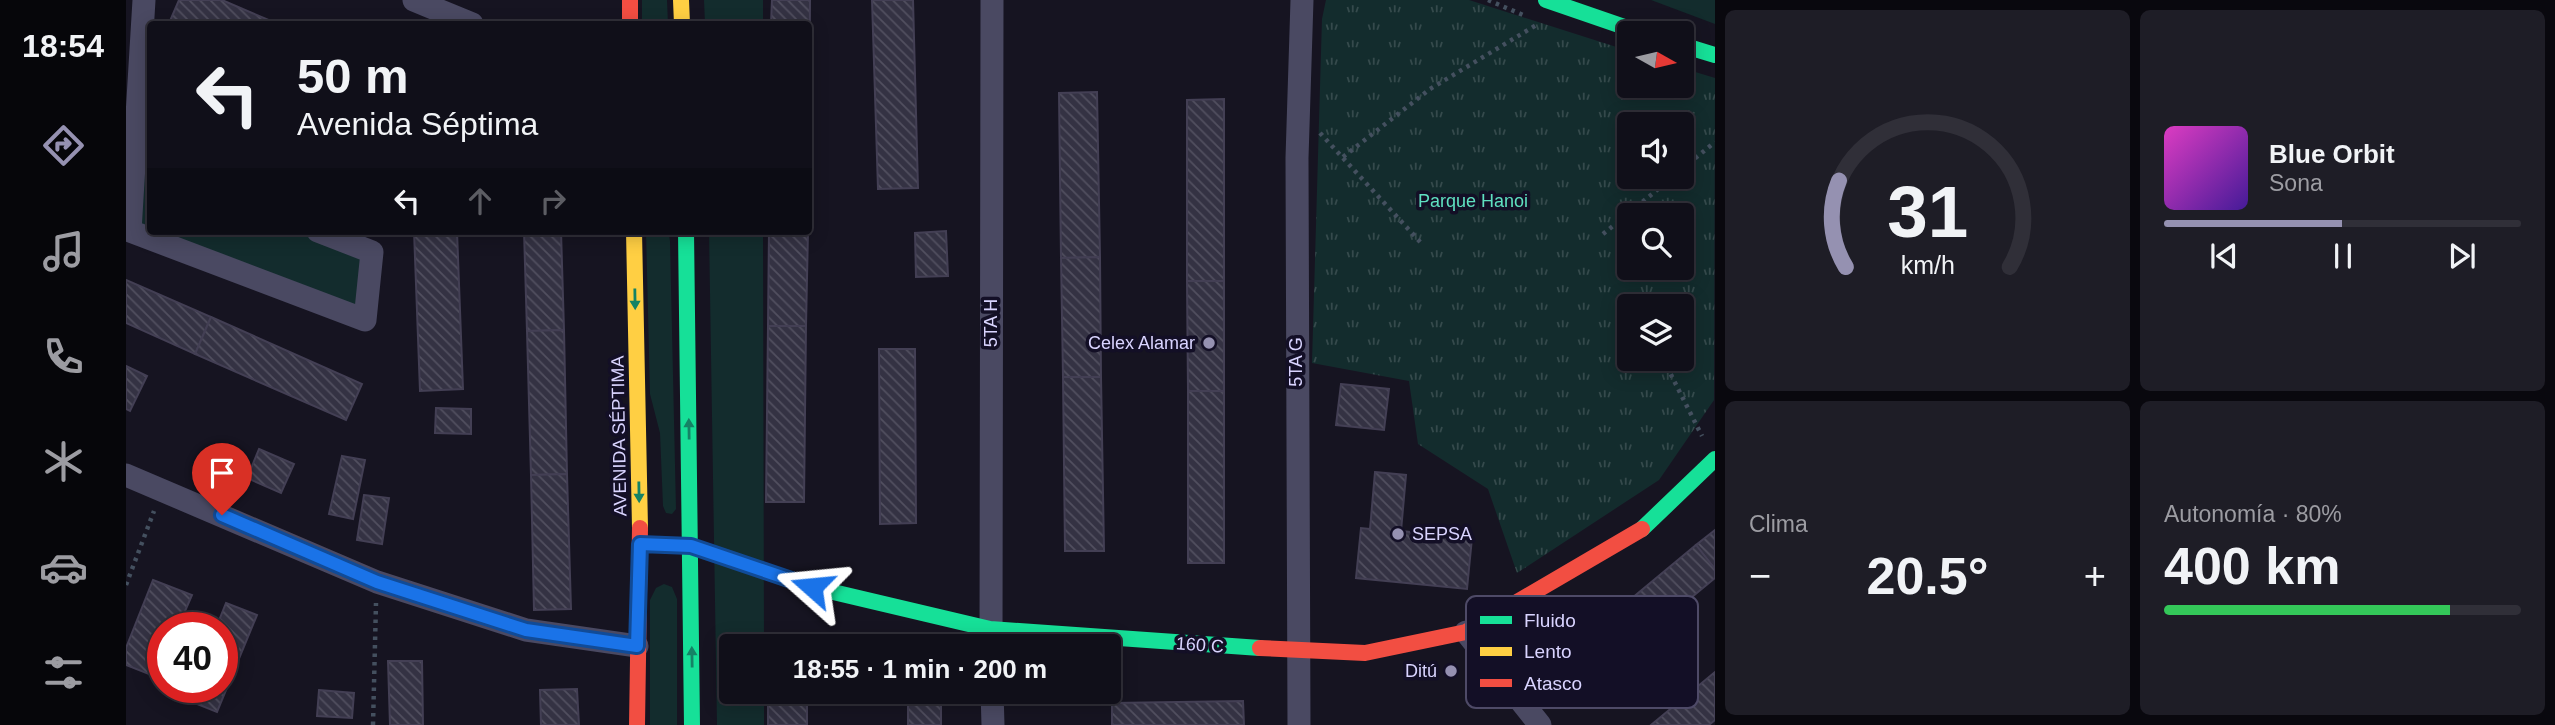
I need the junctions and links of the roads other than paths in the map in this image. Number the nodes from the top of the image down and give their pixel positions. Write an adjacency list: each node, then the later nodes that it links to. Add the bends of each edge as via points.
1 (144, 0): 14 (street)
2 (414, 0): 8 (street)
3 (630, 0): 9 (main road)
4 (681, 0): 10 (main road)
5 (992, 0): 25 (street, 5TA H)
6 (1302, 0): 28 (street, 5TA G)
7 (1545, 0): 11 (main road)
8 (465, 21)
9 (630, 21)
10 (682, 21)
11 (1617, 24)
12 (1694, 49): 13 (main road)
13 (1715, 55)
14 (142, 165): 15 (street, via 130,231 365,320 372,252)
15 (328, 235)
16 (634, 235): 20 (main road, AVENIDA SÉPTIMA, one-way to 20)
17 (686, 235): 21 (main road, one-way to 17)
18 (1715, 460): 22 (main road, 160 C, via 1642,530)
19 (126, 475): 27 (street, via 377,582 526,630)
20 (640, 544): 21 (main road, 160 C); 27 (main road, AVENIDA SÉPTIMA)
21 (691, 546): 24 (main road, 160 C, via 812,587); 32 (main road, one-way to 21)
22 (1528, 596)
23 (1466, 632): 28 (main road, 160 C, via 1365,653)
24 (977, 634)
25 (991, 634)
26 (1121, 643): 28 (main road, 160 C)
27 (637, 646): 31 (main road, AVENIDA SÉPTIMA)
28 (1296, 650): 34 (street, 5TA G)
29 (992, 704): 33 (street)
30 (1526, 708): 35 (street)
31 (637, 725)
32 (692, 725)
33 (993, 725)
34 (1298, 725)
35 (1539, 725)

